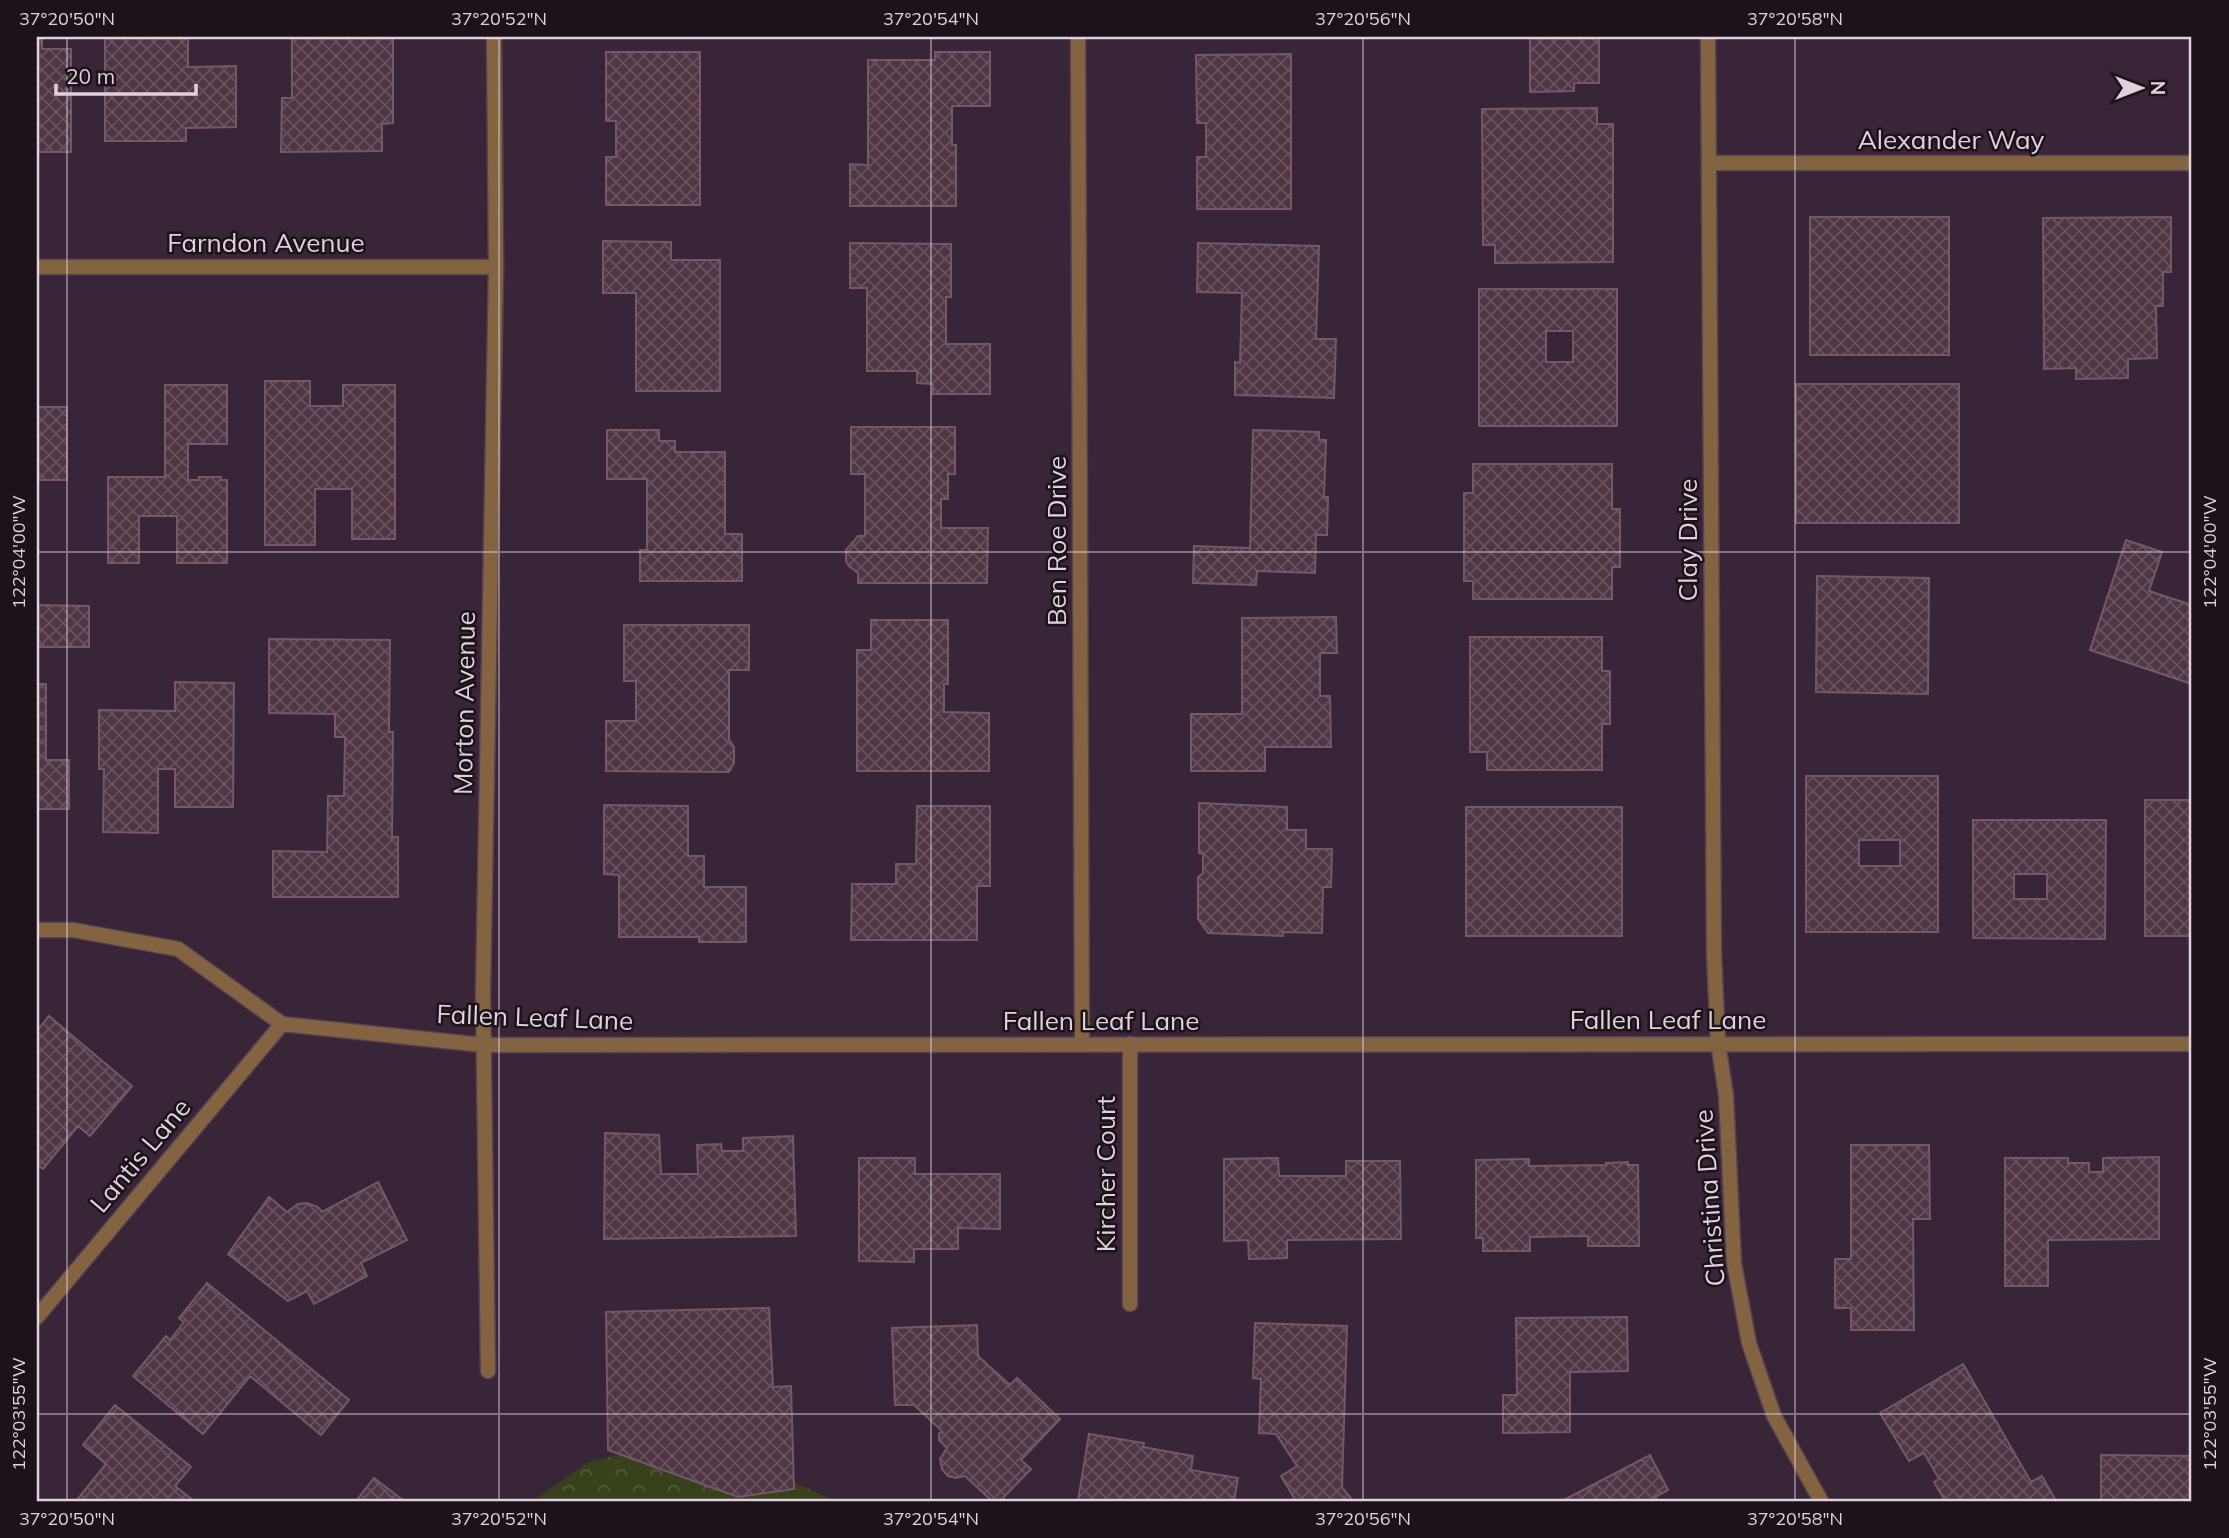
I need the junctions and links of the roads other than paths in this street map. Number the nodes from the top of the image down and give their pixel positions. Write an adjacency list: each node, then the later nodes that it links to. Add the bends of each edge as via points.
1 (494, 37): 7 (street, Morton Avenue)
2 (1078, 37): 14 (street, Ben Roe Drive)
3 (1708, 37): 4 (street, Clay Drive)
4 (1709, 163): 5 (street, Alexander Way); 10 (street, Clay Drive)
5 (2192, 163)
6 (37, 267): 7 (street, Farndon Avenue)
7 (496, 267): 13 (street, Morton Avenue)
8 (37, 930): 9 (street, Fallen Leaf Lane, via 73,930 178,949)
9 (282, 1024): 13 (street, Fallen Leaf Lane); 16 (street, Lantis Lane)
10 (1718, 1043): 11 (street, Fallen Leaf Lane); 12 (street, Fallen Leaf Lane); 18 (street, Christina Drive, via 1726,1095 1734,1263 1749,1343 1774,1416)
11 (1130, 1044): 14 (street, Fallen Leaf Lane); 15 (street, Kircher Court)
12 (2192, 1044)
13 (483, 1045): 14 (street, Fallen Leaf Lane); 17 (street, Morton Avenue)
14 (1082, 1045)
15 (1130, 1304)
16 (37, 1317)
17 (488, 1371)
18 (1821, 1501)

